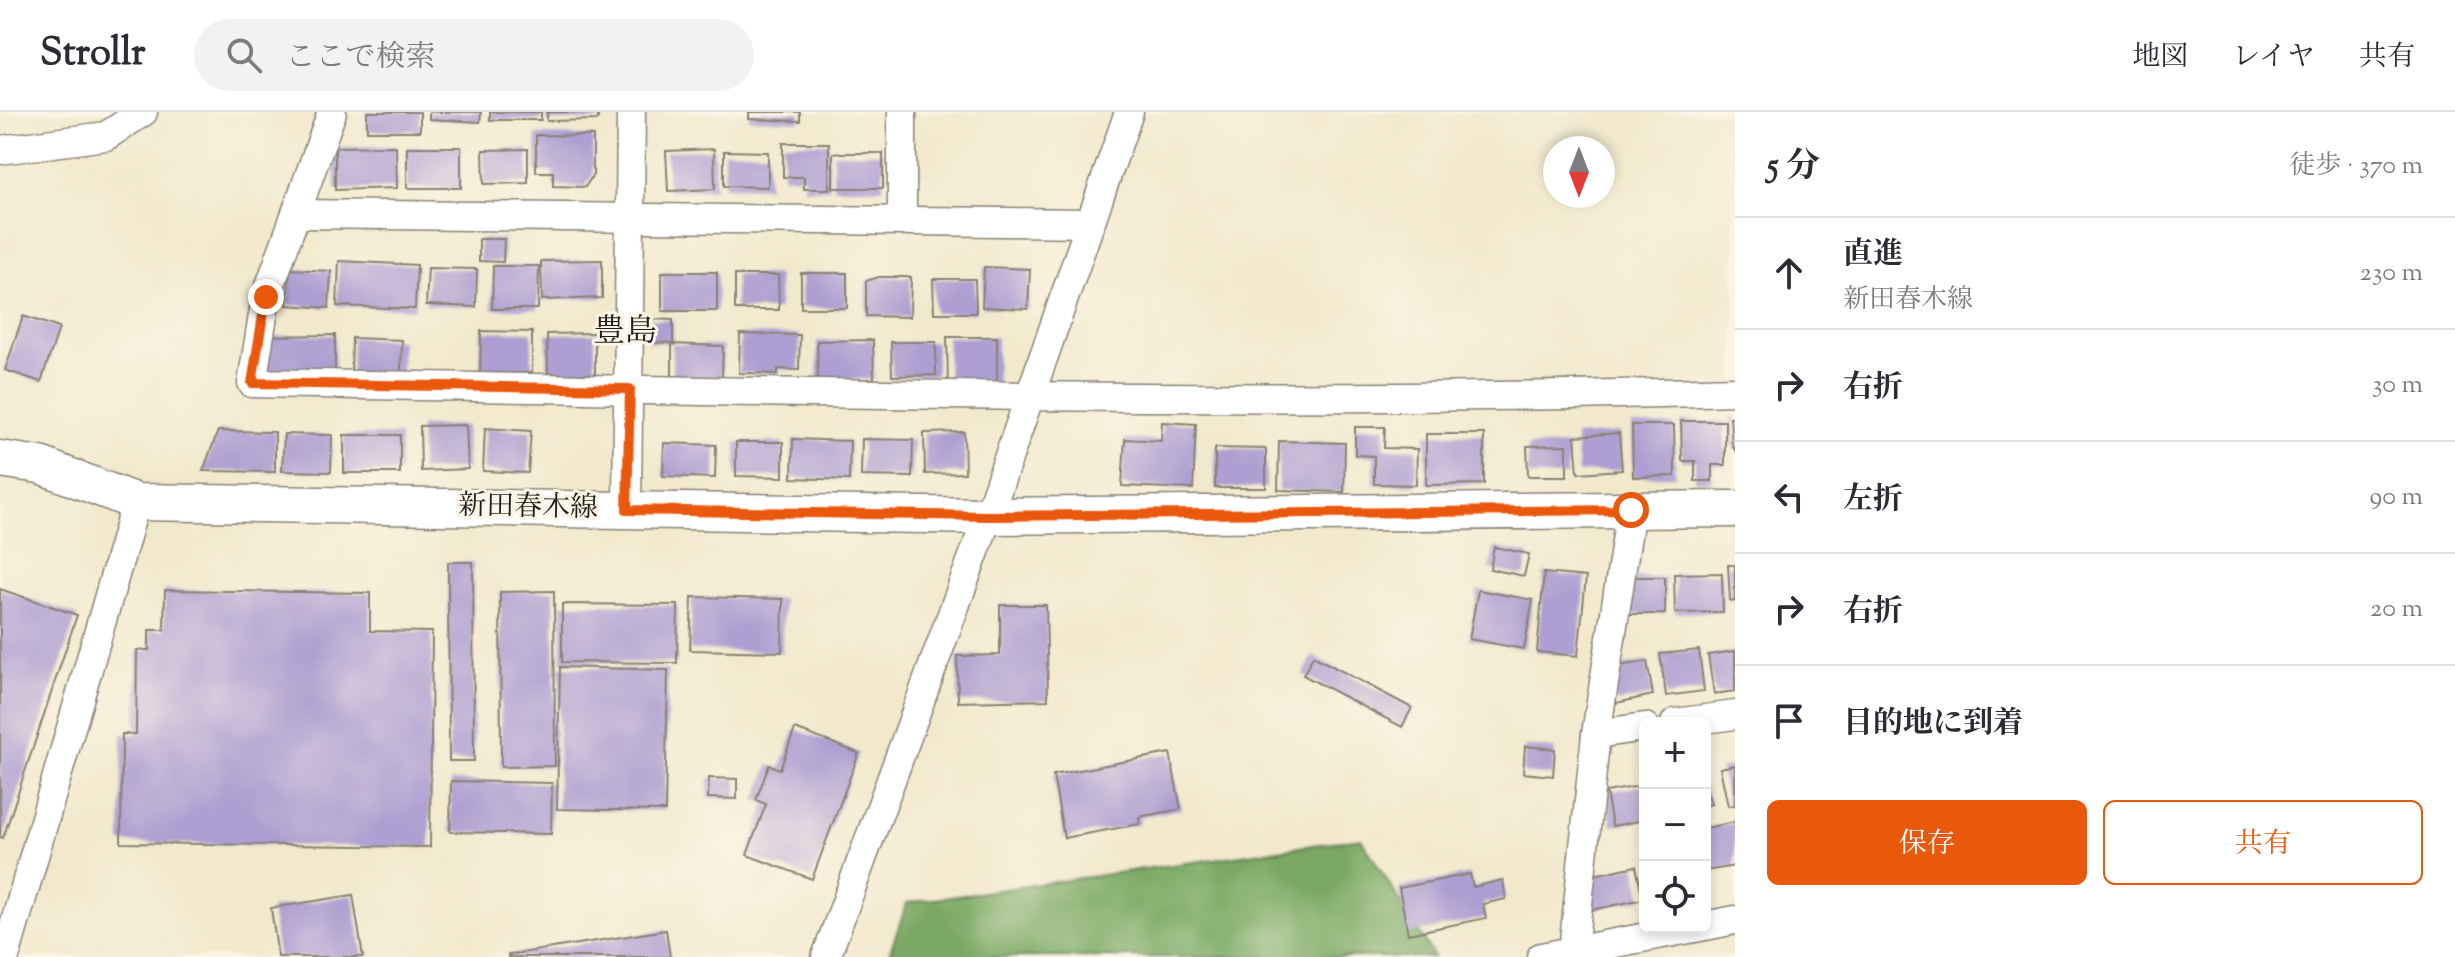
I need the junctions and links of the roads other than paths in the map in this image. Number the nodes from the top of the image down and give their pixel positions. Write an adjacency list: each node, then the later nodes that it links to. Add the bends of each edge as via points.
1 (143, 112): 6 (street, via 106,136)
2 (332, 112): 7 (street)
3 (631, 112): 8 (street)
4 (902, 112): 9 (street)
5 (1129, 112): 10 (street)
6 (0, 150)
7 (296, 214): 8 (street); 11 (street, via 266,297 252,383)
8 (631, 218): 9 (street); 11 (street)
9 (902, 221): 10 (street)
10 (1090, 223): 13 (street)
11 (630, 389): 13 (street); 17 (street)
12 (1735, 391): 13 (street)
13 (1029, 397): 19 (street)
14 (0, 459): 15 (main road, 新田春木線, via 40,465)
15 (136, 502): 17 (main road, 新田春木線); 28 (street)
16 (1735, 509): 18 (main road, 新田春木線)
17 (627, 510): 19 (main road, 新田春木線)
18 (1631, 510): 19 (main road, 新田春木線); 23 (street)
19 (988, 516): 29 (street)
20 (1735, 715): 21 (street)
21 (1711, 718)
22 (1639, 728): 23 (street)
23 (1596, 734): 27 (street)
24 (1735, 920): 25 (street)
25 (1711, 924)
26 (1666, 933): 27 (street)
27 (1573, 951): 30 (street)
28 (5, 957)
29 (826, 957)
30 (1541, 957)

